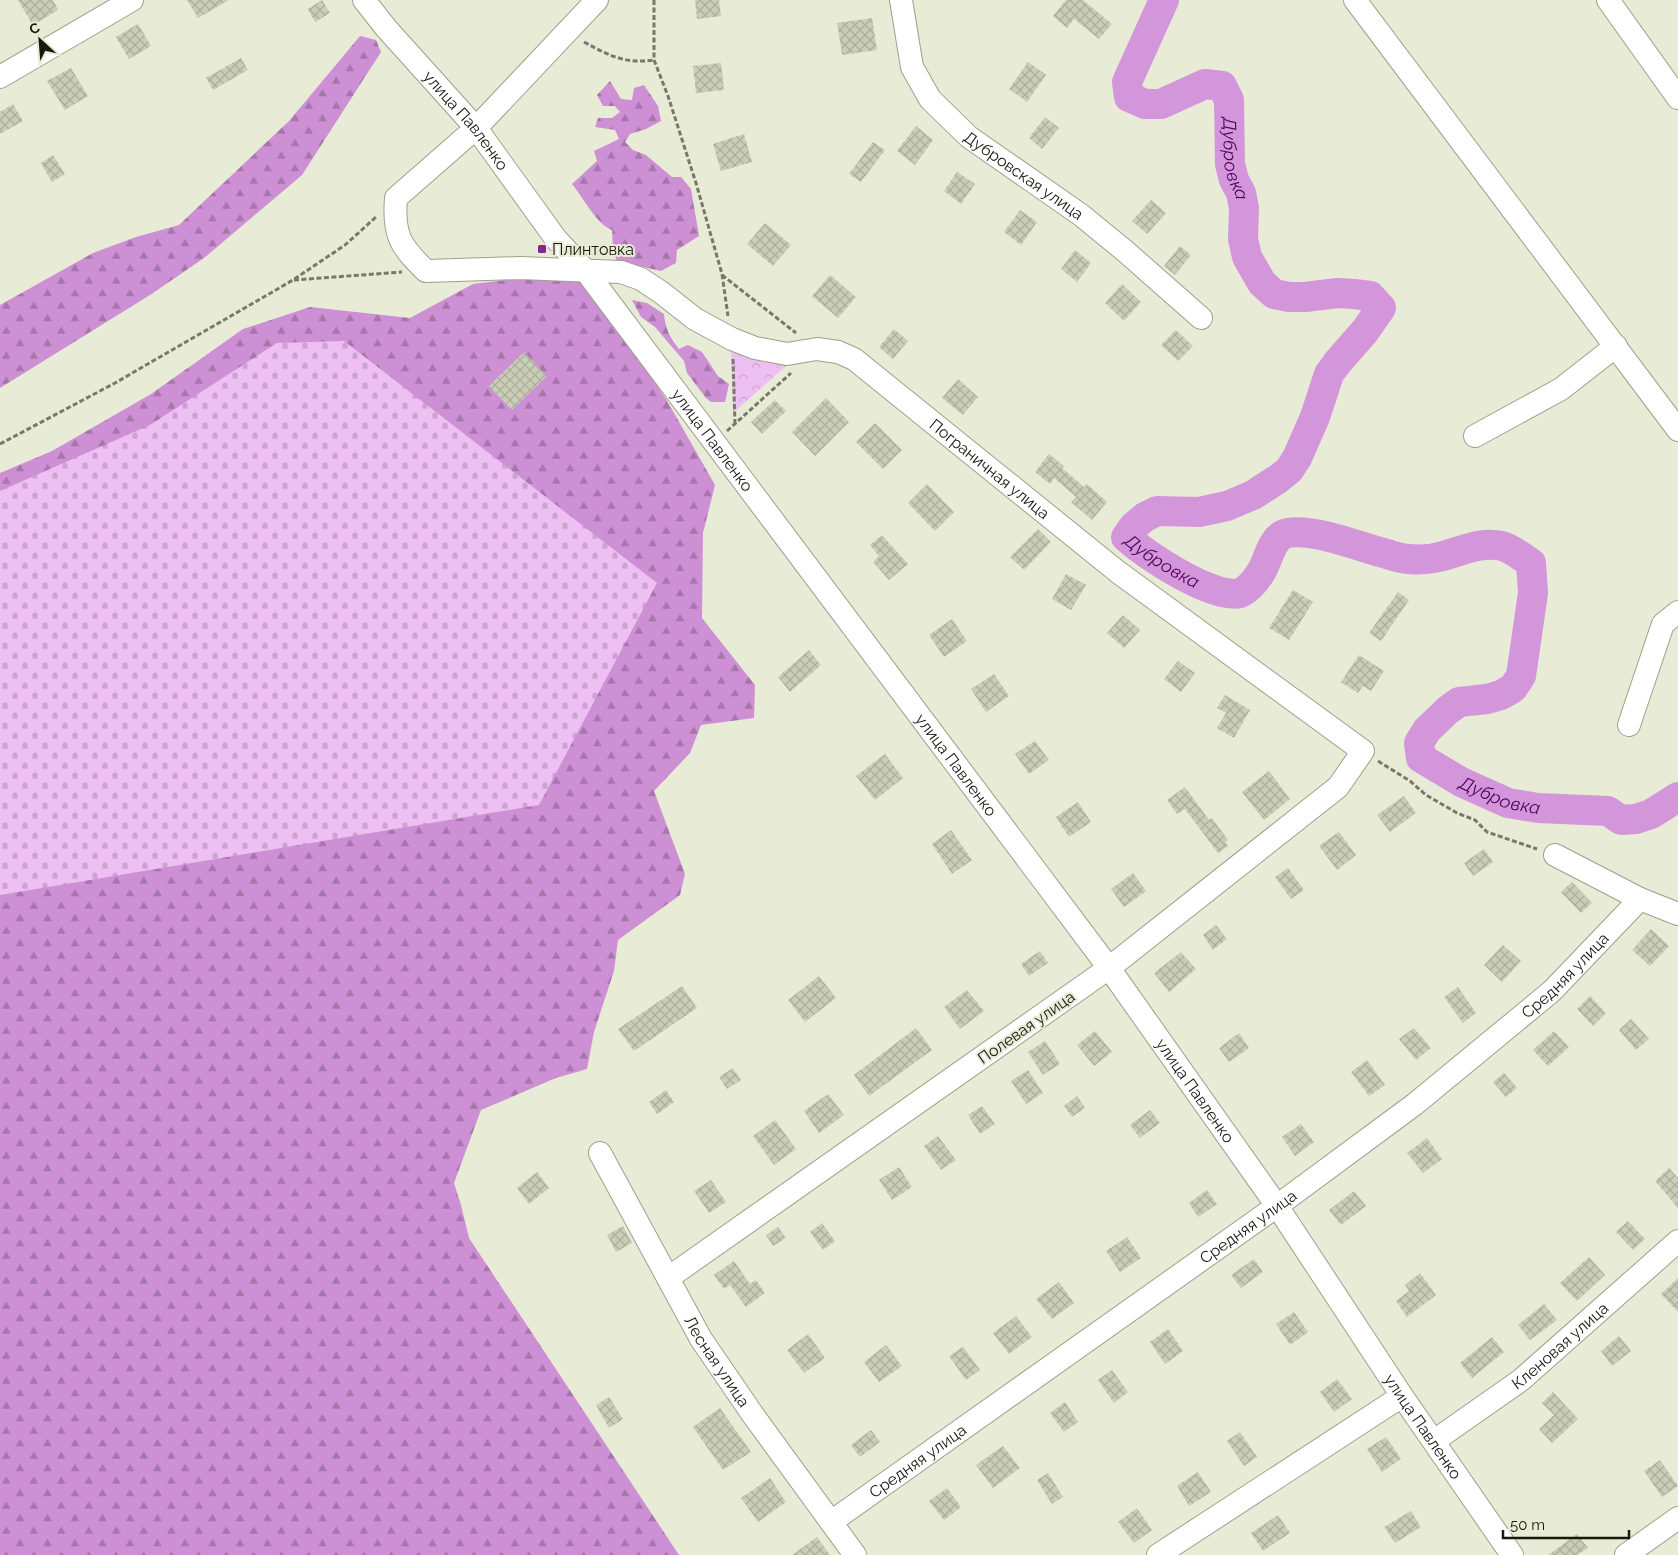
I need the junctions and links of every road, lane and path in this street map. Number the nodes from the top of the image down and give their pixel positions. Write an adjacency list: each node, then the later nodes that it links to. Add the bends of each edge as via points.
1 (132, 0): 10 (street)
2 (364, 0): 12 (street, улица Павленко)
3 (597, 0): 8 (street)
4 (654, 0): 9 (path)
5 (901, 0): 18 (street, Дубровская улица, via 912,67 930,100 970,137 1081,215)
6 (1355, 0): 20 (street)
7 (1608, 0): 11 (street)
8 (566, 32): 9 (path, via 612,57 640,62); 12 (street)
9 (654, 60): 16 (path, via 696,183)
10 (0, 77)
11 (1678, 98)
12 (476, 128): 13 (street); 14 (street, улица Павленко, via 556,240)
13 (396, 198): 15 (street, via 394,218 400,241); 17 (path, via 345,245)
14 (585, 270): 15 (street, Пограничная улица); 19 (street, Пограничная улица, via 621,272 641,279 695,319); 26 (street, улица Павленко)
15 (426, 271): 17 (path)
16 (722, 274): 19 (path); 21 (path)
17 (293, 280): 25 (path, via 115,383)
18 (1201, 318)
19 (732, 339): 21 (street, Пограничная улица, via 755,348 786,354); 22 (path)
20 (1616, 346): 23 (street); 24 (street, via 1561,389)
21 (817, 349): 22 (path); 29 (street, Пограничная улица, via 838,352 854,360 1118,572)
22 (735, 424): 26 (path)
23 (1678, 430)
24 (1476, 436)
25 (0, 444)
26 (714, 444): 33 (street, улица Павленко)
27 (1678, 612): 28 (street, via 1663,624)
28 (1629, 725)
29 (1363, 751): 30 (path, via 1426,795 1475,820 1487,832); 33 (street, Полевая улица, via 1338,788)
30 (1554, 855): 31 (street)
31 (1640, 899): 32 (street); 35 (street, Средняя улица, via 1552,991 1415,1104)
32 (1678, 914)
33 (1109, 968): 35 (street, улица Павленко); 37 (street, Полевая улица)
34 (600, 1153): 37 (street, Лесная улица)
35 (1277, 1206): 38 (street, улица Павленко); 41 (street, Средняя улица)
36 (1678, 1241): 39 (street, Кленовая улица, via 1521,1380)
37 (668, 1278): 41 (street, Лесная улица, via 701,1340)
38 (1402, 1396): 39 (street, улица Павленко); 43 (street)
39 (1434, 1441): 44 (street, улица Павленко)
40 (1678, 1518): 45 (street)
41 (831, 1522): 42 (street, Лесная улица)
42 (855, 1555)
43 (1158, 1555)
44 (1512, 1555)
45 (1626, 1555)

